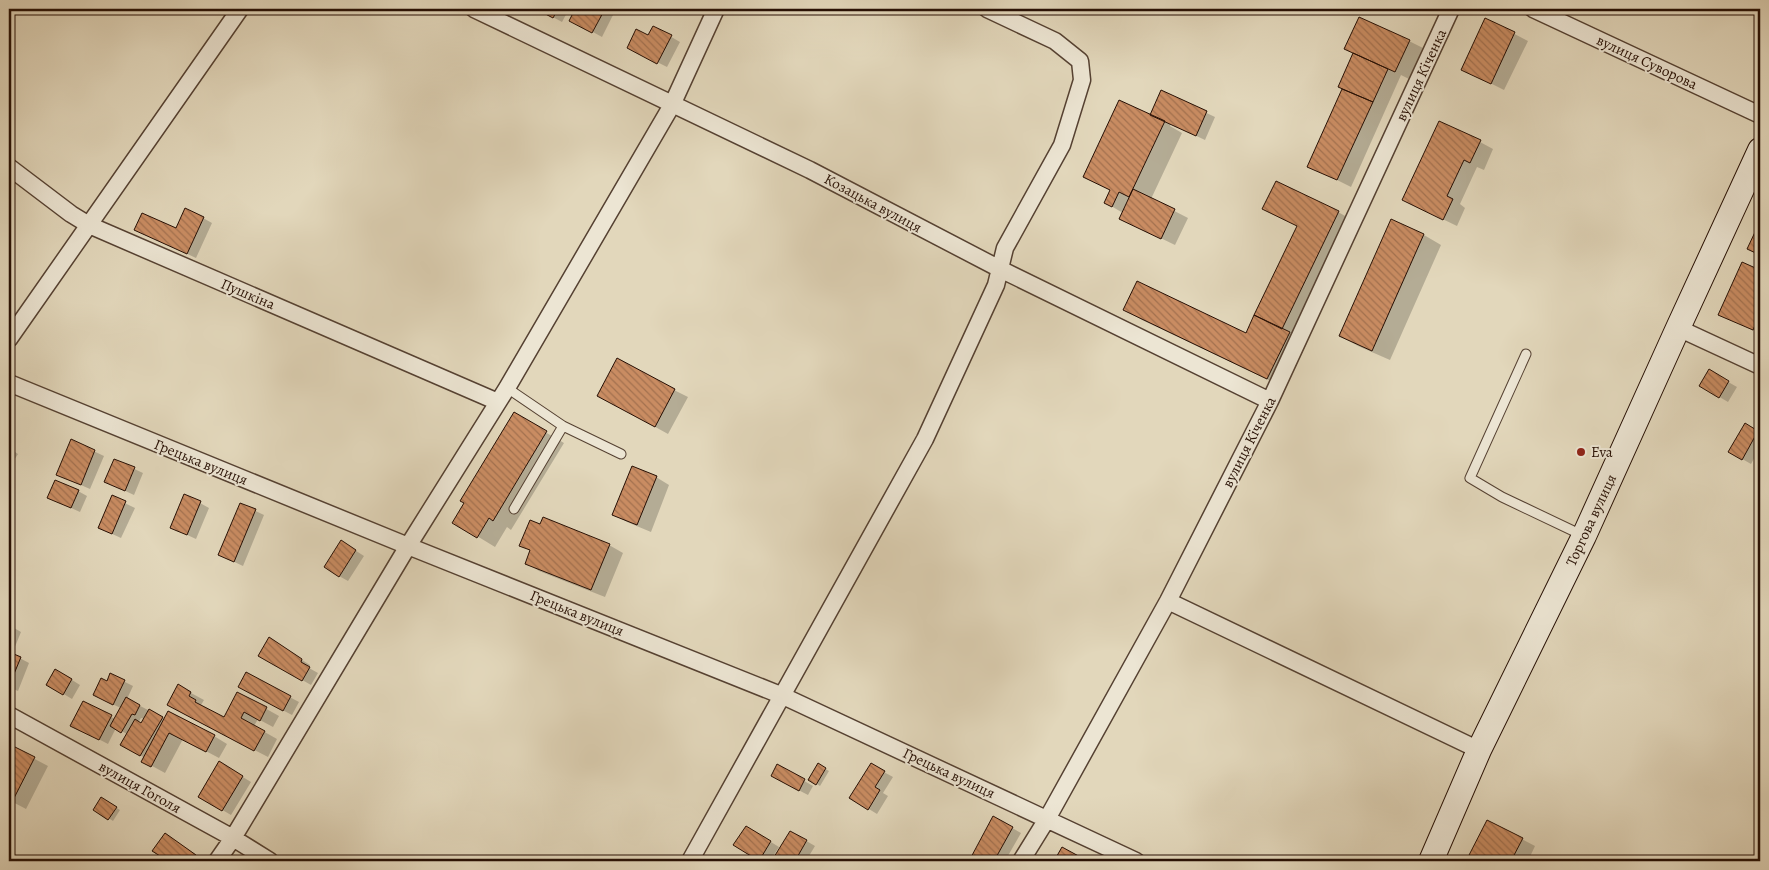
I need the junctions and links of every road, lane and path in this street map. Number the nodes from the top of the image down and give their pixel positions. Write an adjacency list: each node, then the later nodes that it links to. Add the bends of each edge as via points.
1 (240, 9): 11 (street)
2 (474, 9): 7 (street, Козацька вулиця)
3 (716, 9): 7 (street)
4 (1451, 9): 19 (street, вулиця Кіченка)
5 (1533, 9): 8 (street, вулиця Суворова)
6 (992, 10): 12 (street, via 1055,42 1080,61 1082,80 1062,145 1005,248)
7 (672, 105): 12 (street, Козацька вулиця, via 810,170); 18 (street)
8 (1760, 115)
9 (1760, 150): 13 (main road, Торгова вулиця)
10 (9, 167): 11 (street, Пушкіна)
11 (89, 225): 14 (street); 20 (street, Пушкіна)
12 (1000, 269): 19 (street, Козацька вулиця); 27 (street, via 996,285 925,439)
13 (1678, 328): 16 (street); 24 (main road, Торгова вулиця)
14 (9, 339)
15 (1526, 354): 24 (lane, via 1470,478)
16 (1760, 366)
17 (9, 383): 25 (street, Грецька вулиця)
18 (507, 388): 20 (street); 21 (lane)
19 (1270, 401): 26 (street, вулиця Кіченка)
20 (498, 402): 25 (street)
21 (563, 426): 22 (lane); 23 (lane)
22 (621, 454)
23 (514, 509)
24 (1584, 536): 29 (main road, Торгова вулиця)
25 (408, 546): 27 (street, Грецька вулиця); 31 (street)
26 (1168, 601): 29 (street); 30 (street, вулиця Кіченка)
27 (783, 696): 30 (street, Грецька вулиця); 34 (street)
28 (9, 715): 31 (street, вулиця Гоголя)
29 (1479, 750): 37 (main road, Торгова вулиця)
30 (1047, 819): 35 (street, вулиця Кіченка); 36 (street, Грецька вулиця)
31 (233, 838): 32 (street); 33 (street, вулиця Гоголя)
32 (217, 861)
33 (270, 861)
34 (690, 861)
35 (1021, 861)
36 (1136, 861)
37 (1431, 861)

